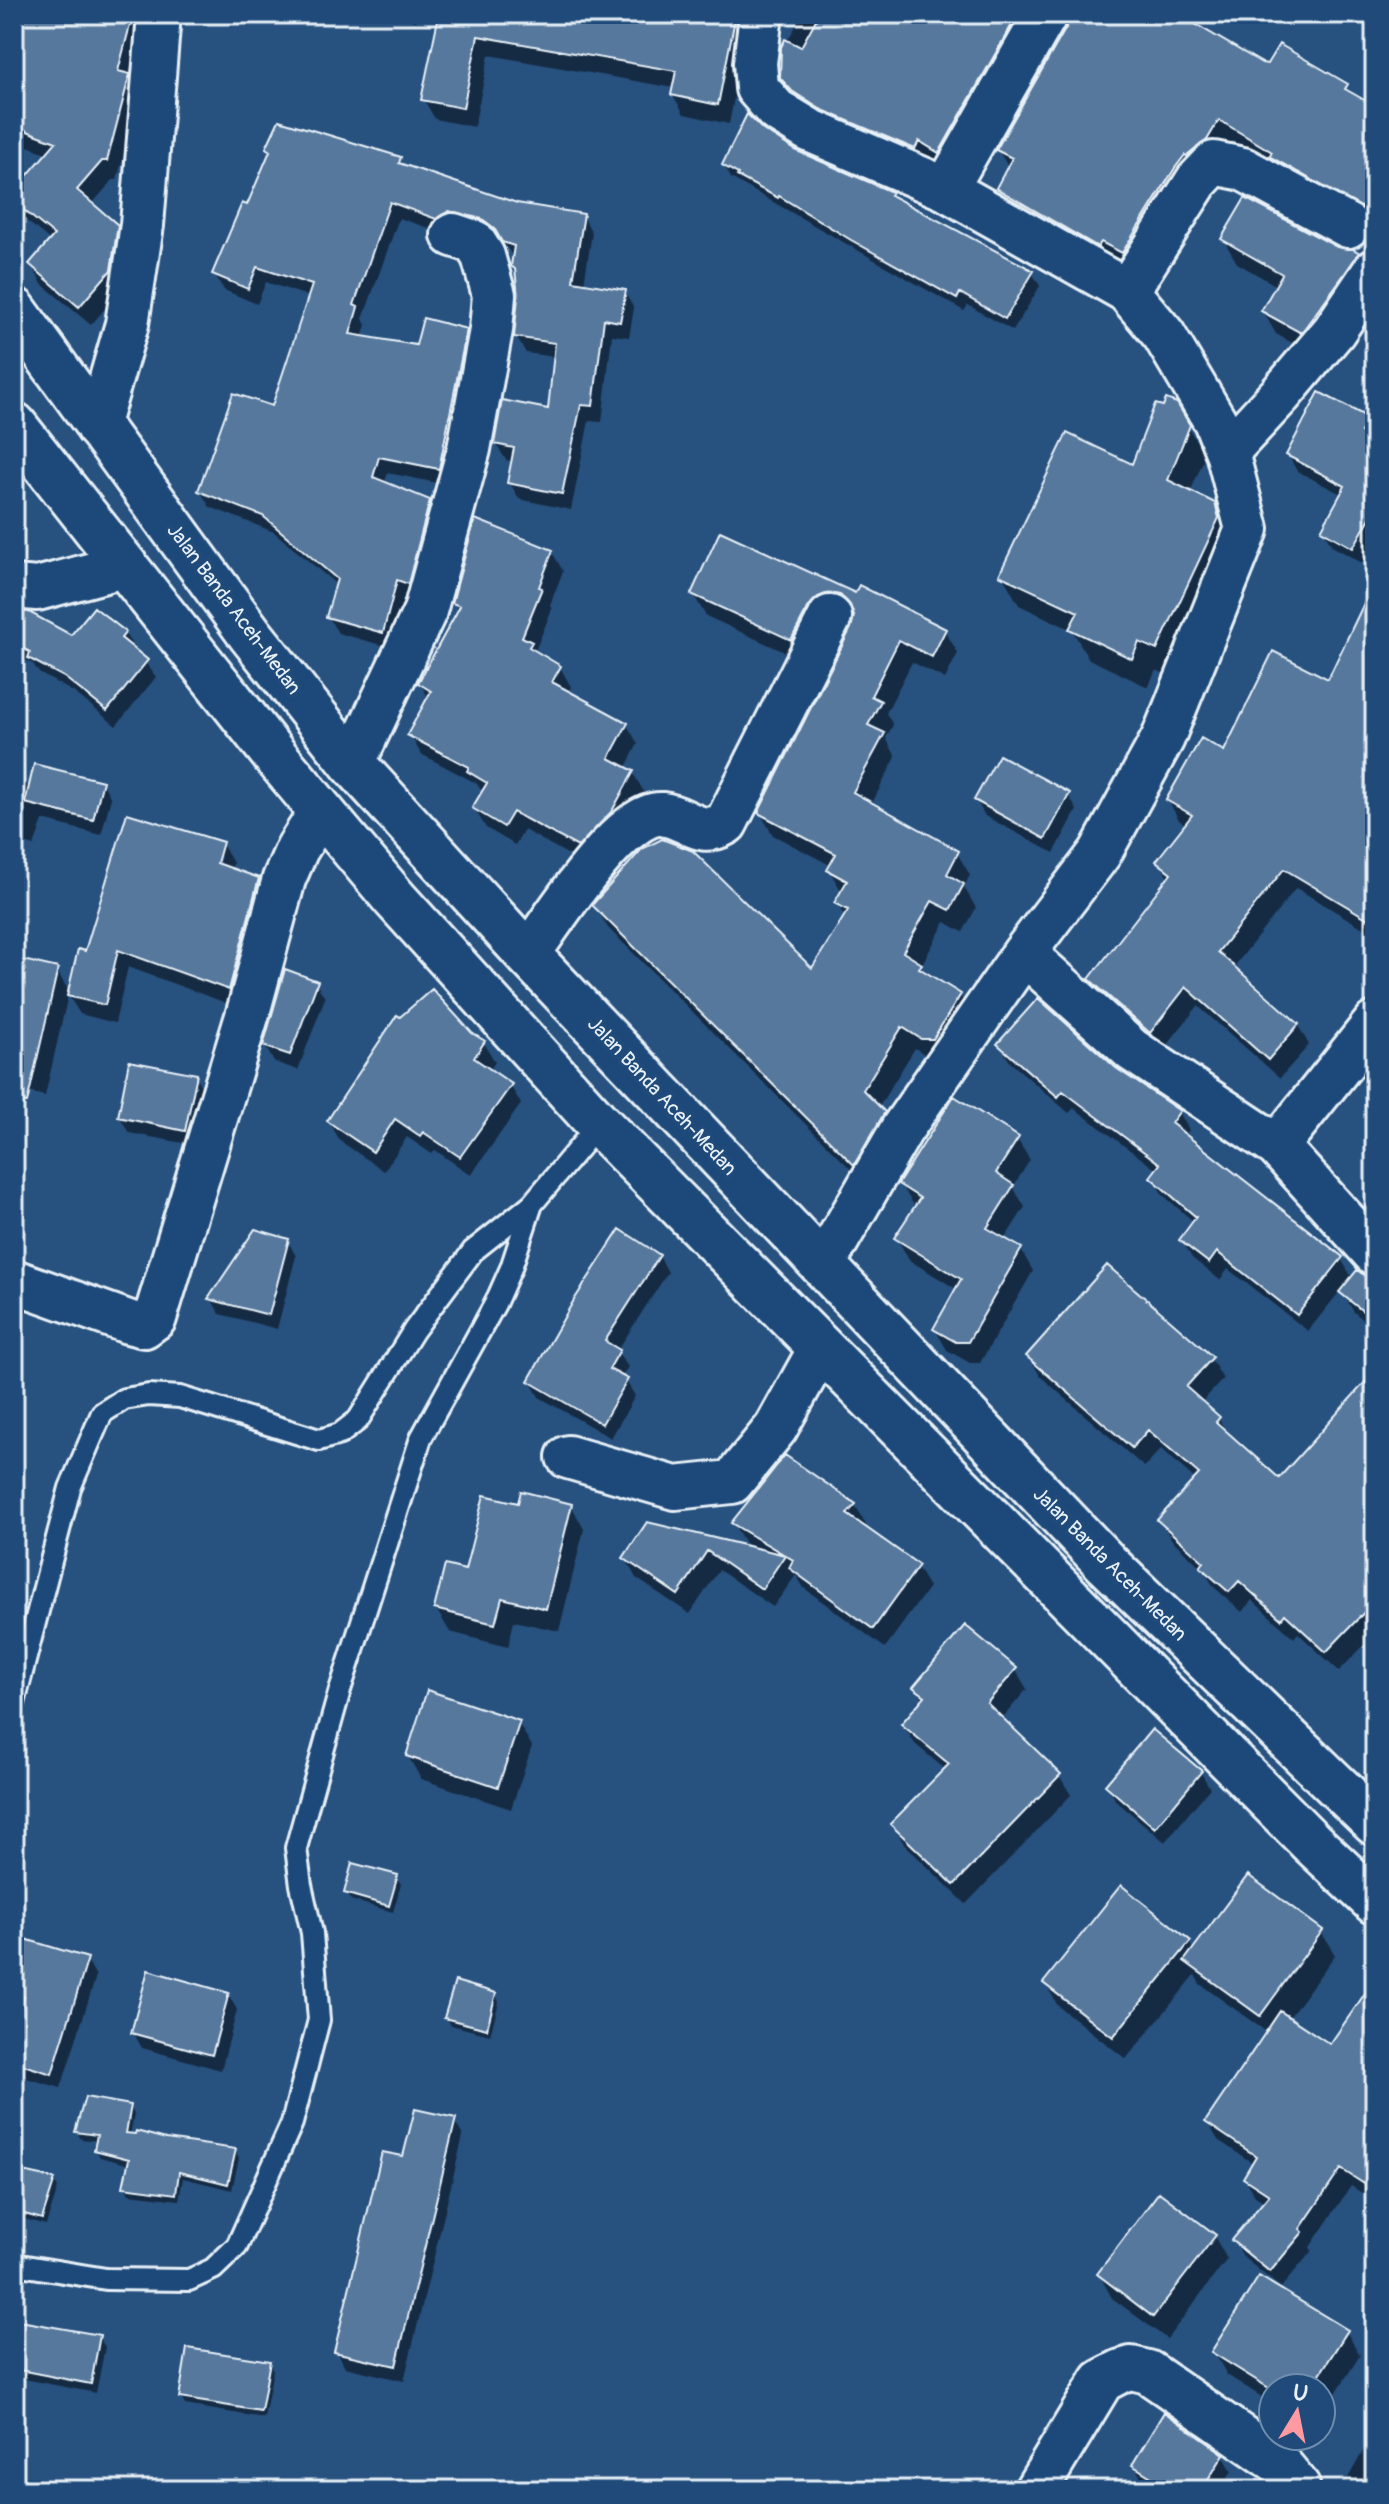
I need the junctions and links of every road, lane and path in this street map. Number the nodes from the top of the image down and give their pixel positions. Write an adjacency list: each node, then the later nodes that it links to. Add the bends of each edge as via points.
1 (159, 14): 13 (street, via 142,225 127,324)
2 (761, 14): 5 (street)
3 (781, 14): 5 (street)
4 (1046, 14): 6 (street)
5 (755, 63): 6 (street, via 757,88 776,110 809,130)
6 (946, 189): 10 (street)
7 (1348, 226): 10 (street, via 1243,169 1214,163)
8 (453, 235): 18 (street, via 479,249 494,295 469,449 425,611)
9 (1375, 270): 14 (street, via 1334,331)
10 (1127, 291): 14 (street, via 1164,335 1215,421)
11 (14, 310): 13 (highway, Jalan Banda Aceh-Medan)
12 (14, 425): 15 (highway)
13 (97, 427): 18 (highway, Jalan Banda Aceh-Medan)
14 (1227, 452): 20 (street, via 1247,529 1168,724 1100,853)
15 (123, 566): 16 (street, via 37,589); 19 (highway)
16 (14, 587)
17 (830, 617): 21 (street, via 726,823 702,830 662,814 637,821 581,878)
18 (353, 764): 21 (highway, Jalan Banda Aceh-Medan)
19 (321, 811): 23 (highway); 28 (street, via 284,879 155,1318 144,1326 128,1322)
20 (1024, 953): 24 (street, via 1132,1050); 27 (street, via 902,1129)
21 (528, 955): 27 (highway, Jalan Banda Aceh-Medan)
22 (1375, 1023): 24 (street)
23 (599, 1124): 25 (lane); 29 (highway)
24 (1277, 1146): 26 (street)
25 (532, 1204): 31 (lane, via 473,1251 414,1330 358,1420 340,1434 319,1440 180,1397 124,1399 102,1413 70,1488); 34 (lane, via 495,1304 421,1438 340,1690 296,1848 312,1933 319,2020 292,2123 237,2246 213,2269 189,2280 106,2279)
26 (1375, 1254)
27 (823, 1265): 32 (highway, Jalan Banda Aceh-Medan, via 1107,1564)
28 (14, 1281)
29 (821, 1347): 30 (street, via 776,1428 732,1482 675,1488); 33 (highway)
30 (568, 1457)
31 (14, 1703)
32 (1375, 1823)
33 (1375, 1902)
34 (14, 2264)
35 (1036, 2490): 36 (street, via 1102,2381 1131,2368 1148,2372 1278,2462)
36 (1298, 2490)

